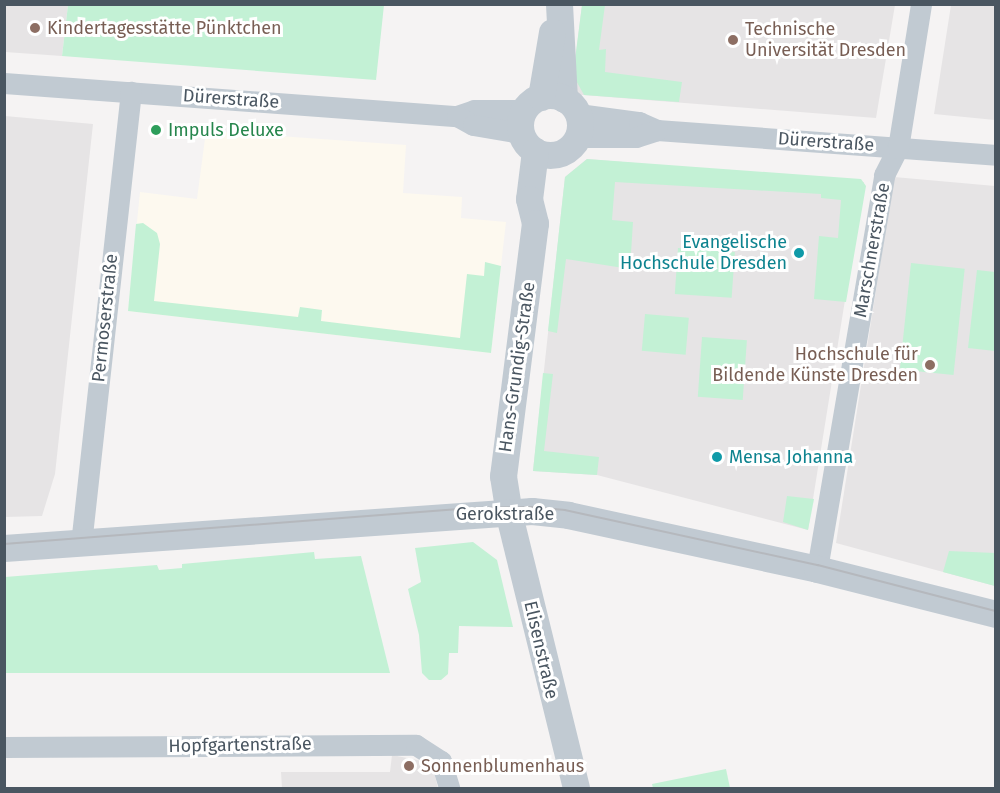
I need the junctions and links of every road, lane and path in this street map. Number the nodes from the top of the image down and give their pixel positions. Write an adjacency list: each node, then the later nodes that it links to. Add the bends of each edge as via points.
1 (558, 4): 5 (street, Hans-Grundig-Straße)
2 (921, 4): 6 (street, Marschnerstraße)
3 (4, 83): 4 (street, Dürerstraße)
4 (131, 92): 5 (street, Dürerstraße, via 457,116 474,110); 9 (street, Permoserstraße)
5 (550, 124): 6 (street, Dürerstraße, via 636,137 657,130); 8 (street, Hans-Grundig-Straße, via 547,200 535,223 504,466)
6 (898, 148): 7 (street, Dürerstraße); 11 (street, Marschnerstraße, via 884,175)
7 (996, 155)
8 (508, 510): 9 (street, Gerokstraße); 11 (street, Gerokstraße, via 568,515); 15 (street, Elisenstraße)
9 (81, 544): 10 (street, Gerokstraße)
10 (4, 548)
11 (818, 569): 12 (street, Gerokstraße)
12 (996, 615)
13 (4, 747): 14 (street, Hopfgartenstraße, via 408,745 433,752 441,761)
14 (449, 789)
15 (576, 789)

